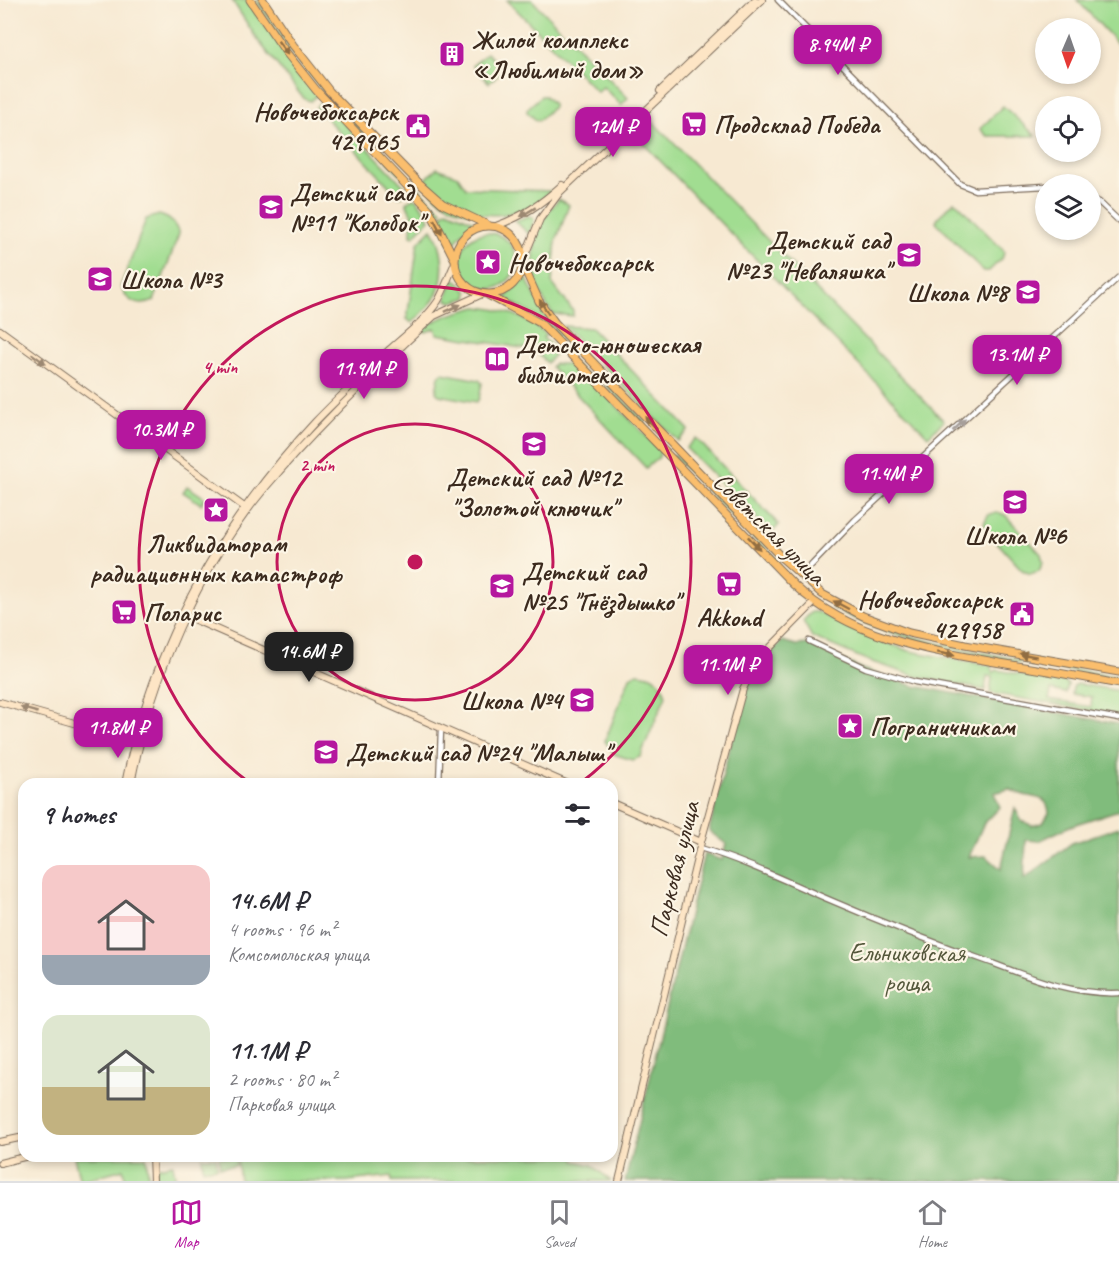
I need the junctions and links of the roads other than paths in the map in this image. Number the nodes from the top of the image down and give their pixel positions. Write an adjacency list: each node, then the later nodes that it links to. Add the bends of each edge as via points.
1 (250, 0): 11 (main road, one-way to 11, via 316,90 429,209)
2 (263, 0): 10 (main road, via 330,92 417,181 443,204)
3 (755, 0): 6 (main road)
4 (762, 0): 6 (main road)
5 (778, 0): 7 (street, via 960,184 975,190)
6 (700, 55): 10 (main road, one-way to 10, via 537,207 524,216); 12 (main road, via 561,192 540,219)
7 (1035, 187)
8 (1101, 204): 9 (street)
9 (1119, 221)
10 (493, 226): 11 (main road, via 468,233 459,243); 12 (main road, via 508,231 517,240)
11 (454, 261): 14 (main road, via 463,283); 16 (main road, via 432,309 343,394)
12 (523, 262): 14 (main road, via 519,278 510,288); 18 (main road, Советская улица, one-way to 12, via 555,323 539,301)
13 (1119, 277): 18 (street, one-way to 13, via 862,514)
14 (485, 294): 16 (main road, one-way to 14, via 434,316); 20 (main road, Советская улица, one-way to 20, via 540,323)
15 (0, 330): 17 (main road, one-way to 17)
16 (261, 488): 17 (main road)
17 (246, 509): 21 (main road)
18 (801, 576): 19 (main road, Советская улица)
19 (822, 594): 20 (main road, Парковая улица); 23 (main road, Советская улица, one-way to 19, via 926,637 863,616)
20 (814, 603): 24 (main road, Советская улица, one-way to 24, via 859,627 908,645); 34 (main road, Парковая улица, via 756,662 746,679)
21 (184, 615): 27 (main road); 28 (main road)
22 (809, 641): 26 (street, via 866,668 915,682)
23 (1119, 672)
24 (1119, 684)
25 (0, 702): 28 (main road, one-way to 25)
26 (1119, 719)
27 (441, 729): 31 (street); 32 (main road)
28 (138, 740): 29 (main road); 30 (main road)
29 (126, 778)
30 (132, 778)
31 (439, 778)
32 (554, 778)
33 (618, 806): 34 (main road)
34 (700, 845): 35 (street, via 846,907 1045,983 1096,994); 42 (main road, Парковая улица)
35 (1119, 993)
36 (18, 1138): 37 (main road)
37 (0, 1142)
38 (18, 1158): 40 (main road)
39 (152, 1162): 41 (main road)
40 (0, 1163)
41 (153, 1181)
42 (619, 1181)

